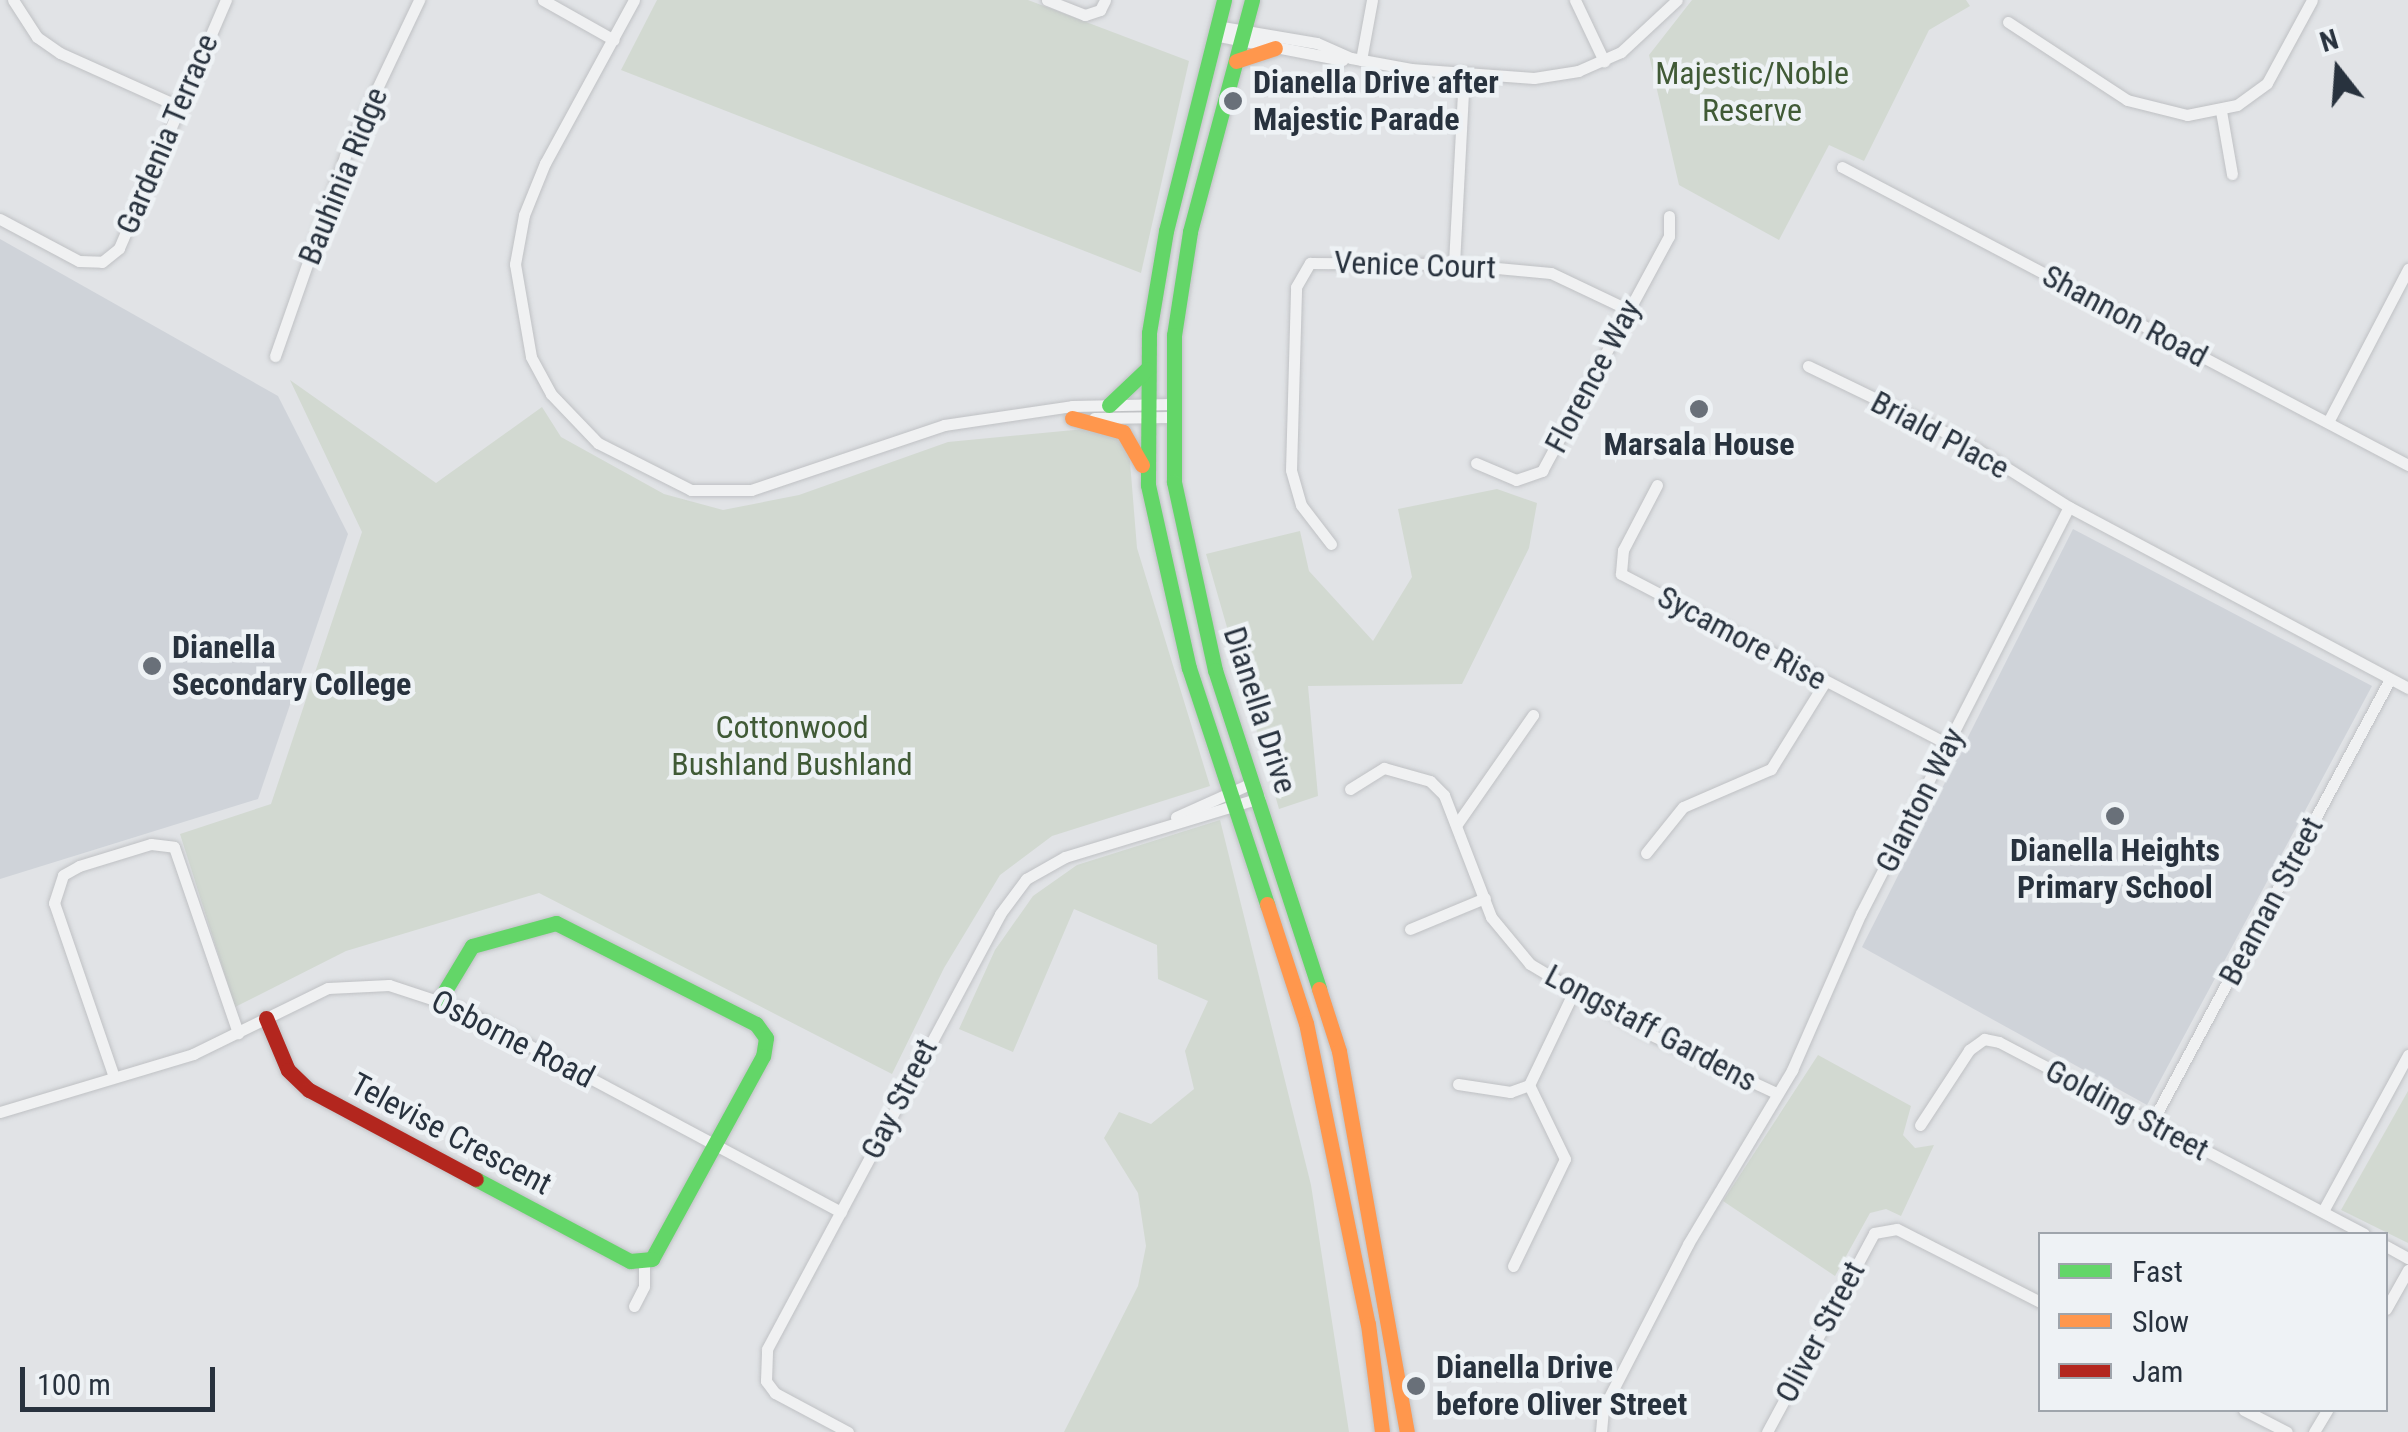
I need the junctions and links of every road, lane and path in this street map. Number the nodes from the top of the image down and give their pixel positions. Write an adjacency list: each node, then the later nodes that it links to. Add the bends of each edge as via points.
1 (13, 0): 23 (street, via 36,38)
2 (226, 0): 23 (street, Gardenia Terrace)
3 (419, 0): 32 (street, Bauhinia Ridge, via 346,156)
4 (543, 0): 17 (street)
5 (634, 0): 17 (street)
6 (1046, 0): 7 (street, via 1084,15)
7 (1106, 0)
8 (1224, 0): 15 (main road, Dianella Drive)
9 (1252, 0): 16 (main road, Dianella Drive)
10 (1372, 0): 19 (street)
11 (1575, 0): 21 (street)
12 (1677, 0): 21 (street, via 1645,36)
13 (2312, 0): 24 (street, via 2267,83)
14 (2008, 22): 24 (street, via 2144,107 2187,116)
15 (1215, 30): 16 (street); 34 (main road, Dianella Drive, via 1166,231)
16 (1243, 36): 18 (street); 19 (street, via 1317,42); 20 (main road, Dianella Drive)
17 (614, 40): 38 (street, via 545,164 524,215 515,264 532,357 552,394 598,443 662,479 723,492 783,484 912,432)
18 (1275, 48): 19 (street, via 1314,59); 20 (main road)
19 (1356, 59): 22 (street)
20 (1236, 61): 36 (main road, Dianella Drive, via 1190,232)
21 (1604, 61): 22 (street, via 1557,75)
22 (1464, 74): 29 (street)
23 (180, 107): 28 (street, Gardenia Terrace, via 144,202 120,248 102,262 80,261)
24 (2221, 111): 26 (street)
25 (1842, 167): 40 (street, Shannon Road)
26 (2232, 174)
27 (1669, 216): 31 (street, Florence Way, via 1669,236)
28 (0, 219)
29 (1454, 264): 31 (street, Venice Court, via 1551,273); 46 (street, Venice Court, via 1329,260 1310,263 1296,287 1292,470 1300,504)
30 (2408, 269): 40 (street)
31 (1629, 310): 41 (street, Florence Way, via 1542,471 1516,480)
32 (275, 356)
33 (1808, 366): 45 (street, Briald Place, via 1969,444)
34 (1147, 369): 35 (main road); 37 (main road, Dianella Drive)
35 (1109, 405): 37 (street); 38 (street)
36 (1171, 410): 37 (street); 53 (main road, Dianella Drive, via 1189,570)
37 (1146, 411): 39 (street); 43 (main road, Dianella Drive)
38 (1045, 414): 39 (street)
39 (1072, 418): 43 (main road, via 1122,432)
40 (2328, 422): 42 (street, Shannon Road)
41 (1476, 463)
42 (2408, 466)
43 (1148, 485): 54 (main road, Dianella Drive, via 1165,582)
44 (1657, 485): 48 (street, Sycamore Rise, via 1623,550 1621,574)
45 (2069, 507): 47 (street); 51 (street, Glanton Way)
46 (1330, 544)
47 (2390, 678): 49 (street); 69 (street, Beaman Street)
48 (1825, 682): 51 (street, Sycamore Rise); 56 (street, via 1771,768 1683,808)
49 (2408, 688)
50 (1533, 715): 55 (street)
51 (1949, 745): 67 (street, Glanton Way, via 1861,912 1792,1070)
52 (1350, 789): 55 (street, Longstaff Gardens, via 1384,768 1409,770 1444,795)
53 (1257, 790): 54 (street, Gay Street); 84 (main road, Dianella Drive, via 1339,1051 1392,1318)
54 (1230, 799): 72 (street, Gay Street, via 1065,857 1026,880 968,969); 83 (main road, Dianella Drive, via 1306,1023 1368,1324)
55 (1457, 824): 57 (street, Longstaff Gardens)
56 (1646, 853)
57 (1485, 898): 58 (street); 59 (street, Longstaff Gardens, via 1491,917 1530,964)
58 (1410, 929)
59 (1574, 993): 66 (street); 67 (street, Longstaff Gardens)
60 (440, 998): 61 (street, Osborne Road, via 389,985 344,984); 71 (street, Osborne Road); 71 (main road, via 472,946 556,922 739,1015 766,1038 763,1056)
61 (266, 1018): 62 (street, Osborne Road); 75 (main road, Televise Crescent, via 288,1070 309,1090)
62 (238, 1032): 64 (street, Osborne Road); 64 (street, via 174,847 151,844 79,866 63,875 54,903)
63 (2408, 1056): 73 (street)
64 (114, 1078): 68 (street, Osborne Road)
65 (1458, 1084): 66 (street, via 1510,1092)
66 (1529, 1085): 76 (street, via 1565,1159)
67 (1774, 1092): 85 (street, Glanton Way, via 1766,1119 1688,1244 1603,1409)
68 (0, 1112)
69 (2152, 1124): 70 (street, Golding Street, via 1984,1039 1969,1050); 73 (street, Golding Street)
70 (1920, 1125)
71 (716, 1145): 72 (street, Osborne Road); 75 (main road, via 658,1252)
72 (840, 1212): 82 (street, Gay Street, via 763,1365 775,1393)
73 (2322, 1212): 74 (street, Golding Street)
74 (2360, 1232)
75 (644, 1264): 80 (street, via 644,1286)
76 (1513, 1266)
77 (2408, 1270): 79 (street)
78 (2038, 1301): 86 (street, Oliver Street, via 1897,1229 1874,1233)
79 (2388, 1305)
80 (634, 1306)
81 (2248, 1412): 87 (street)
82 (848, 1432)
83 (1382, 1432)
84 (1407, 1432)
85 (1601, 1432)
86 (1768, 1432)
87 (2286, 1432)

